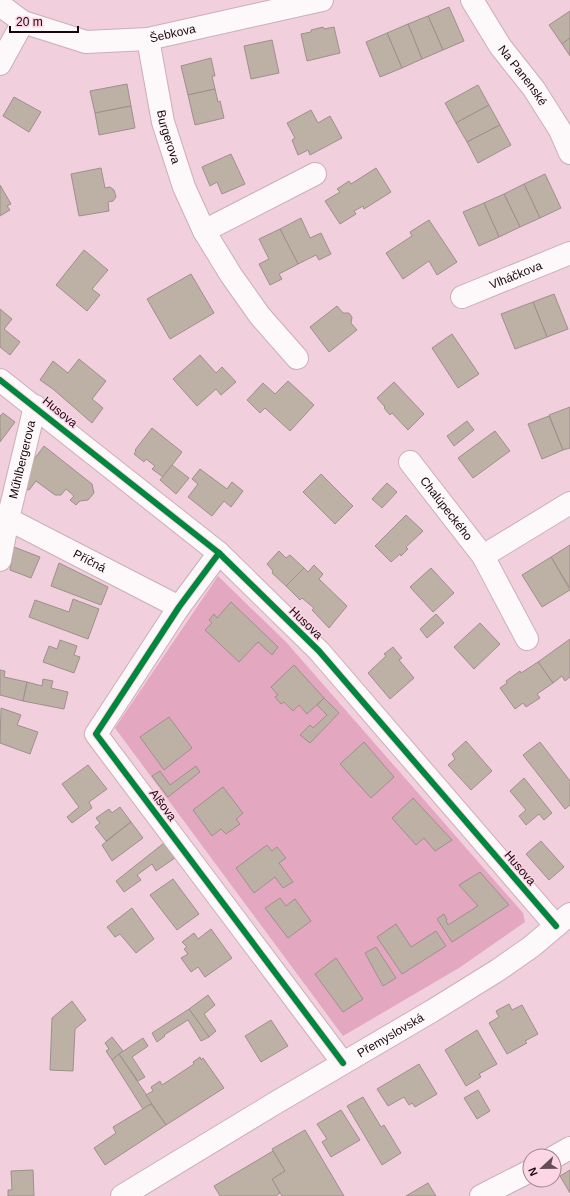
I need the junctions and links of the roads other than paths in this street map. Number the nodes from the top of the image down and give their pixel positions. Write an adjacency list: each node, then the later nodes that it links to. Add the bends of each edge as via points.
1 (322, 0): 5 (street, Šebkova)
2 (472, 0): 7 (street, Na Panenské, via 500,46 534,88 560,130)
3 (0, 5): 4 (street, Šebkova)
4 (23, 22): 5 (street, Šebkova, via 86,42); 6 (street)
5 (148, 39): 9 (street, Burgerova, via 163,122 184,187)
6 (0, 64)
7 (570, 153)
8 (315, 174): 9 (street)
9 (204, 231): 12 (street, Burgerova, via 260,316)
10 (570, 253): 11 (street, Vlháčkova)
11 (462, 297)
12 (297, 358)
13 (0, 380): 14 (street, Husova)
14 (35, 406): 17 (street, Műhlbergerova); 18 (street, Husova)
15 (410, 462): 19 (street, Chalúpeckého)
16 (570, 503): 19 (street)
17 (4, 518): 20 (street, Műhlbergerova); 21 (street, Příčná)
18 (219, 553): 21 (street, Alšova); 23 (street, Husova, via 319,652)
19 (483, 556): 22 (street, Chalúpeckého)
20 (0, 560)
21 (179, 607): 24 (street, Alšova, via 96,734)
22 (527, 639)
23 (563, 920): 24 (street, Přemyslovská, via 498,970)
24 (343, 1063): 26 (street, Přemyslovská)
25 (522, 1175): 27 (street)
26 (122, 1196)
27 (481, 1196)

